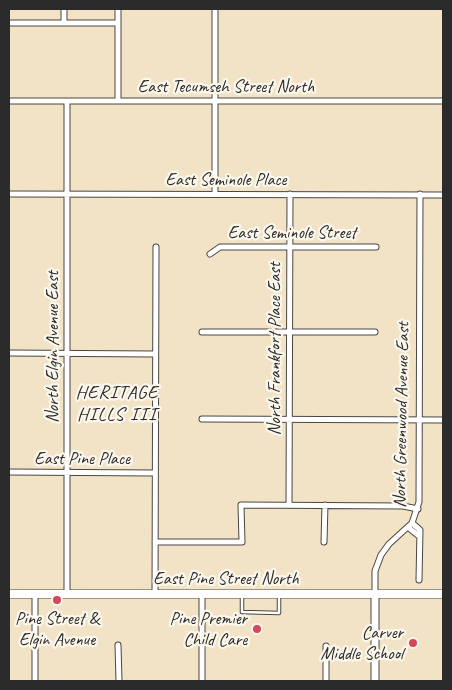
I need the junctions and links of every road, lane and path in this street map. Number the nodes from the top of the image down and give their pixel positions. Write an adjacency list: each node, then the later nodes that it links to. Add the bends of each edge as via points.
1 (64, 9): 5 (street)
2 (118, 9): 6 (street)
3 (215, 9): 10 (street)
4 (9, 23): 5 (street)
5 (64, 23): 6 (street)
6 (118, 23): 7 (street)
7 (118, 100): 9 (street, East Tecumseh Street North); 10 (street, East Tecumseh Street North)
8 (9, 101): 9 (street, East Tecumseh Street North)
9 (67, 101): 13 (street, North Elgin Avenue East)
10 (215, 101): 11 (street, East Tecumseh Street North); 14 (street)
11 (443, 101)
12 (9, 194): 13 (street, East Seminole Place)
13 (67, 194): 14 (street, East Seminole Place); 26 (street, North Elgin Avenue East)
14 (215, 194): 15 (street, East Seminole Place)
15 (290, 194): 16 (street, East Seminole Place); 19 (street, North Frankfort Place East)
16 (420, 194): 17 (street, East Seminole Place); 30 (street, North Greenwood Avenue East)
17 (443, 194)
18 (156, 247): 27 (street)
19 (289, 247): 20 (street, East Seminole Street); 21 (street, East Seminole Street, via 220,247); 23 (street, North Frankfort Place East)
20 (376, 247)
21 (210, 254)
22 (202, 332): 23 (street)
23 (289, 332): 24 (street); 29 (street, North Frankfort Place East)
24 (375, 332)
25 (9, 352): 26 (street)
26 (67, 354): 27 (street); 33 (street, North Elgin Avenue East)
27 (154, 354): 34 (street)
28 (202, 419): 29 (street)
29 (289, 419): 30 (street); 35 (street, North Frankfort Place East)
30 (420, 420): 31 (street); 37 (street, North Greenwood Avenue East)
31 (443, 420)
32 (9, 472): 33 (street, East Pine Place)
33 (66, 473): 34 (street, East Pine Place); 44 (street, North Elgin Avenue East)
34 (154, 473): 39 (street)
35 (289, 505): 36 (street); 39 (street, via 241,504 242,542)
36 (325, 505): 37 (street); 40 (street)
37 (418, 509): 38 (street, North Greenwood Avenue East)
38 (411, 525): 41 (street, via 420,530); 49 (street, North Greenwood Avenue East, via 381,555 376,571)
39 (155, 542): 45 (street)
40 (324, 542)
41 (419, 580)
42 (9, 594): 43 (main road, East Pine Street North)
43 (35, 594): 44 (main road, East Pine Street North); 53 (street)
44 (67, 594): 45 (main road, East Pine Street North)
45 (155, 594): 46 (main road, East Pine Street North)
46 (202, 594): 47 (main road, East Pine Street North); 55 (street)
47 (242, 594): 48 (main road, East Pine Street North); 48 (lane, via 242,612 279,613)
48 (279, 594): 49 (main road, East Pine Street North)
49 (375, 594): 50 (main road, East Pine Street North); 57 (street, North Greenwood Avenue East)
50 (443, 594)
51 (118, 645): 54 (street)
52 (326, 646): 56 (street)
53 (35, 681)
54 (119, 681)
55 (202, 681)
56 (326, 681)
57 (375, 681)

